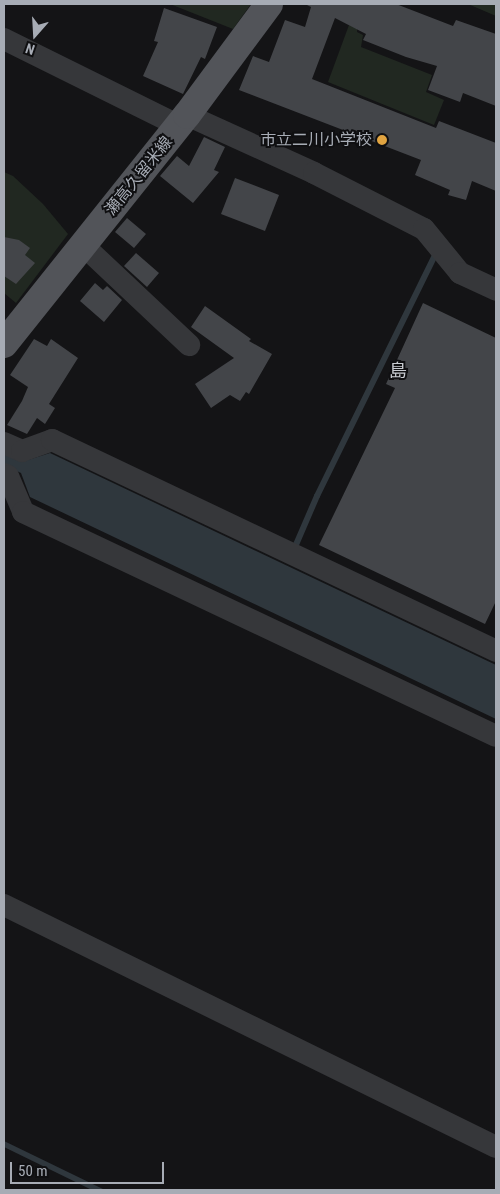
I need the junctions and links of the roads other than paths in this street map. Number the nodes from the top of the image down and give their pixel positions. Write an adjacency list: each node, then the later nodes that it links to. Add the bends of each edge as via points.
1 (268, 4): 3 (main road, 瀬高久留米線)
2 (4, 40): 3 (street)
3 (183, 121): 4 (main road, 瀬高久留米線); 5 (street, via 314,173 424,229 460,273)
4 (83, 244): 6 (main road, 瀬高久留米線); 7 (street)
5 (496, 290)
6 (4, 344)
7 (189, 345)
8 (4, 442): 10 (street, via 22,451 52,440)
9 (4, 474): 11 (street, via 8,476 23,512)
10 (496, 651)
11 (496, 736)
12 (4, 905): 13 (street)
13 (496, 1147)

